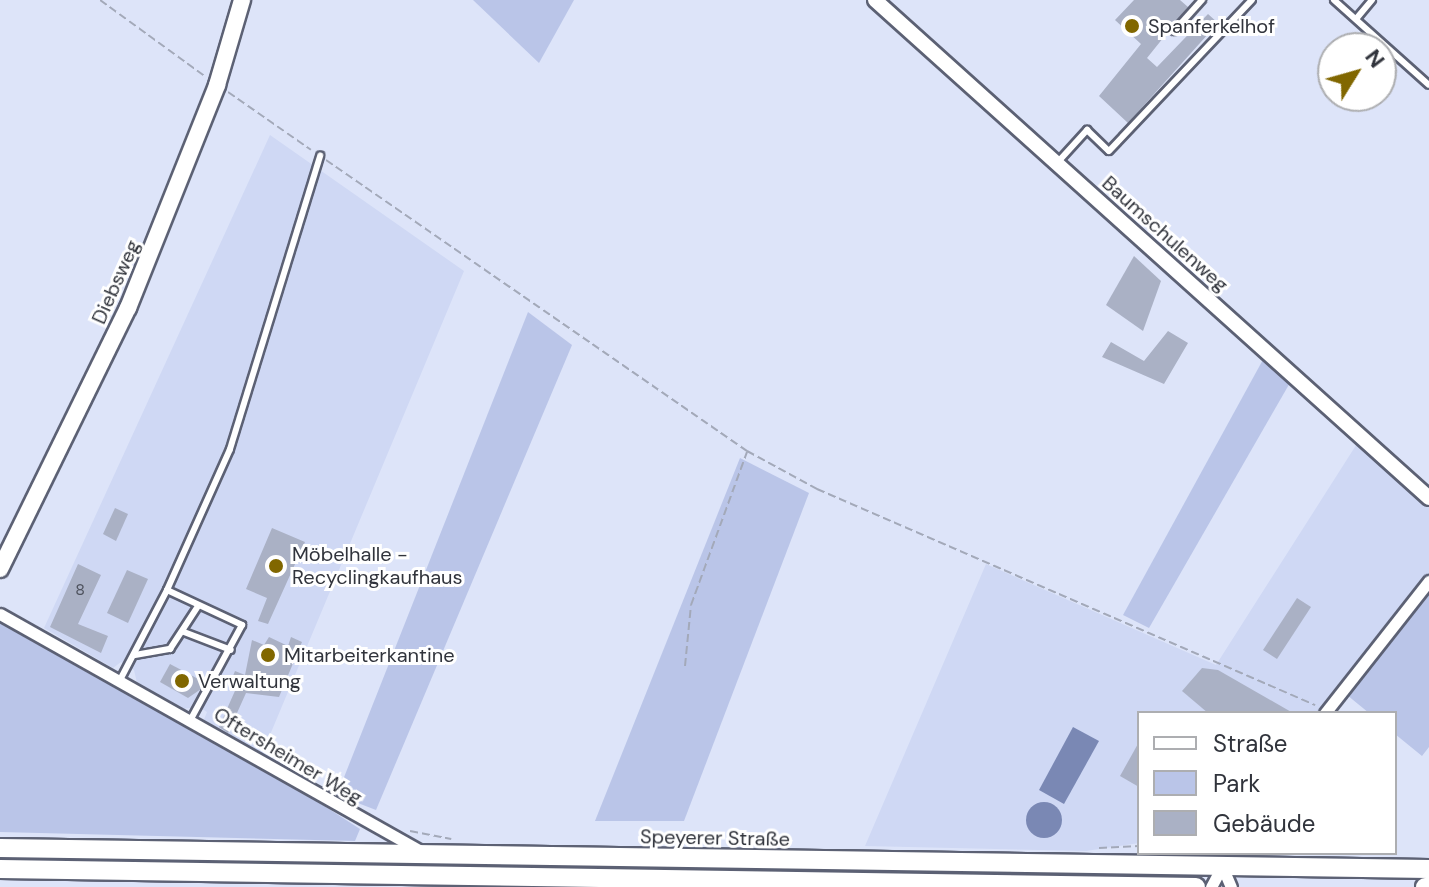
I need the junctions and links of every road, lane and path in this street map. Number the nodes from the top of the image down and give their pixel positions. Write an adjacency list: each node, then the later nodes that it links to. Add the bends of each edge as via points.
1 (100, 0): 10 (path)
2 (242, 0): 10 (main road, Diebsweg)
3 (875, 0): 13 (street, Baumschulenweg)
4 (1202, 0): 9 (lane)
5 (1252, 0): 13 (lane, via 1109,151 1087,130)
6 (1334, 0): 8 (lane)
7 (1372, 0): 8 (lane)
8 (1356, 19): 11 (lane)
9 (1174, 31)
10 (217, 85): 12 (path); 16 (main road, Diebsweg, via 128,308)
11 (1429, 85)
12 (320, 156): 14 (path); 18 (lane, via 230,449)
13 (1057, 163): 15 (street, Baumschulenweg)
14 (747, 451): 24 (path, via 691,605); 26 (path, via 817,489)
15 (1429, 498)
16 (0, 569)
17 (1429, 581): 27 (street)
18 (167, 590): 19 (lane); 23 (lane)
19 (198, 606): 21 (lane); 22 (lane, via 242,625)
20 (0, 614): 25 (street, Oftersheimer Weg)
21 (184, 632): 22 (lane); 23 (lane, via 170,649)
22 (231, 650): 28 (lane)
23 (135, 655): 25 (lane)
24 (685, 666)
25 (120, 680): 28 (street, Oftersheimer Weg)
26 (1324, 711)
27 (1327, 711)
28 (191, 719): 30 (street, Oftersheimer Weg)
29 (0, 848): 30 (main road, Speyerer Straße)
30 (433, 856): 31 (main road, Speyerer Straße)
31 (1222, 866): 33 (main road, Speyerer Straße); 35 (street); 36 (street)
32 (0, 869): 34 (main road, Speyerer Straße)
33 (1429, 869)
34 (1196, 887)
35 (1211, 887)
36 (1231, 887)

